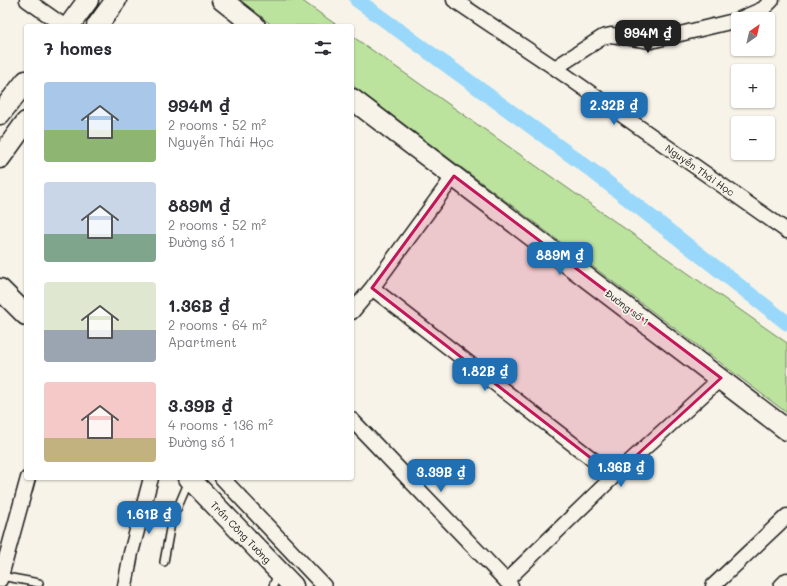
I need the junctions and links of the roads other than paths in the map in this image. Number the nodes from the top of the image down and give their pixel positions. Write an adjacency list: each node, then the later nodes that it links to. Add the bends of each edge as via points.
1 (27, 0): 9 (street)
2 (88, 0): 10 (street)
3 (116, 0): 11 (street)
4 (222, 0): 12 (street)
5 (454, 0): 13 (street, Nguyễn Thái Học)
6 (772, 0): 7 (street)
7 (754, 12)
8 (731, 21): 13 (street, via 651,41 611,35 603,37)
9 (61, 24)
10 (70, 24)
11 (98, 24)
12 (251, 24)
13 (555, 68): 20 (street, Nguyễn Thái Học)
14 (24, 84): 16 (street)
15 (354, 101): 19 (street, Đường số 1)
16 (0, 114)
17 (24, 130): 18 (street)
18 (0, 158)
19 (454, 176): 21 (street); 25 (street, Đường số 1)
20 (787, 231)
21 (372, 288): 23 (street); 28 (street)
22 (0, 289): 24 (street)
23 (354, 310)
24 (24, 313)
25 (721, 378): 27 (street, Đường số 1); 28 (street)
26 (354, 422): 40 (street)
27 (787, 430)
28 (614, 476): 40 (street)
29 (27, 480): 36 (street)
30 (150, 480): 41 (street)
31 (188, 480): 35 (lane, via 171,523)
32 (191, 480): 37 (street, Trần Công Tường)
33 (224, 480): 43 (street)
34 (787, 516): 44 (street)
35 (164, 562)
36 (1, 578): 39 (lane)
37 (276, 578): 42 (street, Trần Công Tường)
38 (787, 580): 45 (street)
39 (39, 583)
40 (508, 583)
41 (125, 586)
42 (293, 586)
43 (324, 586)
44 (713, 586)
45 (781, 586)

